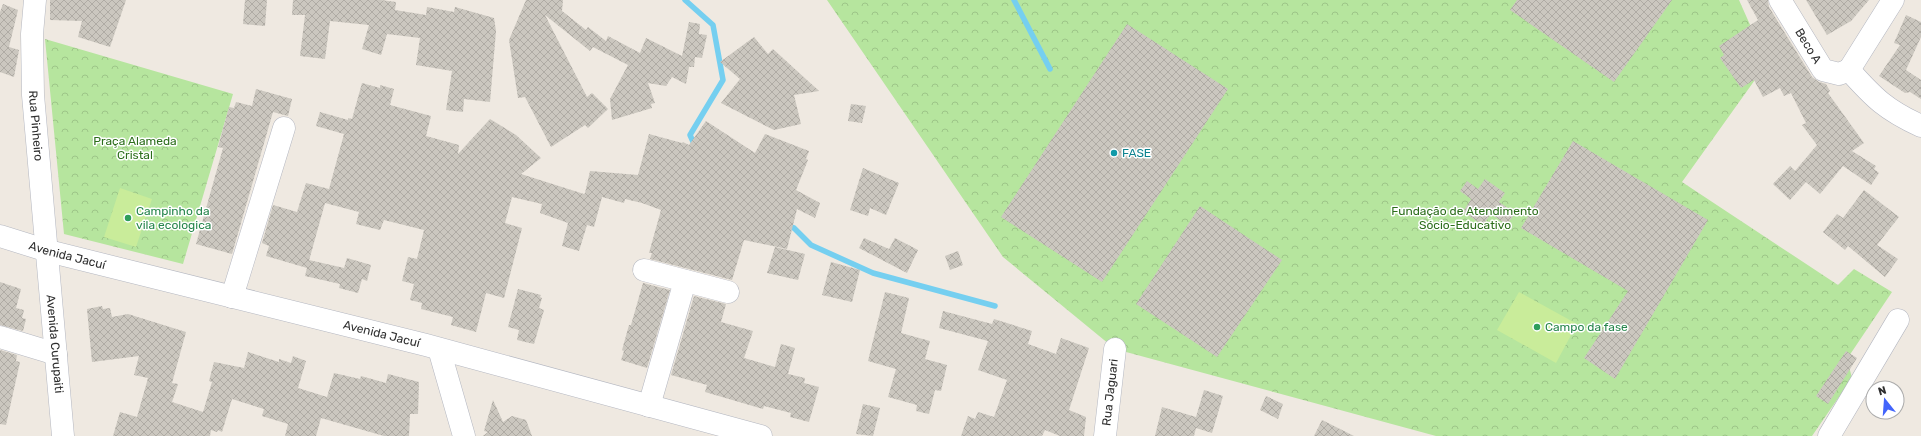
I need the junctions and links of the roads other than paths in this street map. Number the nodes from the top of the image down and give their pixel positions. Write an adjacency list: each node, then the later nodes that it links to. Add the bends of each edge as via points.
1 (35, 0): 8 (street, Rua Pinheiro, via 32,34 33,95)
2 (1780, 0): 4 (street, Beco A, via 1823,70 1839,74)
3 (1893, 0): 4 (street)
4 (1849, 70): 5 (street, via 1875,99 1897,115)
5 (1921, 126)
6 (284, 128): 12 (street)
7 (0, 236): 8 (street, Avenida Jacuí)
8 (48, 251): 12 (street, Avenida Jacuí); 17 (street, Avenida Curupaiti)
9 (644, 270): 10 (street)
10 (685, 281): 11 (street); 18 (street)
11 (728, 292)
12 (232, 297): 15 (street, Avenida Jacuí)
13 (1898, 320): 23 (street)
14 (0, 337): 17 (street)
15 (439, 349): 18 (street, Avenida Jacuí); 20 (street)
16 (1115, 349): 22 (street, Rua Jaguari)
17 (56, 354): 19 (street, Avenida Curupaiti)
18 (649, 406): 21 (street, Avenida Jacuí)
19 (63, 436)
20 (464, 436)
21 (762, 436)
22 (1105, 436)
23 (1829, 436)

